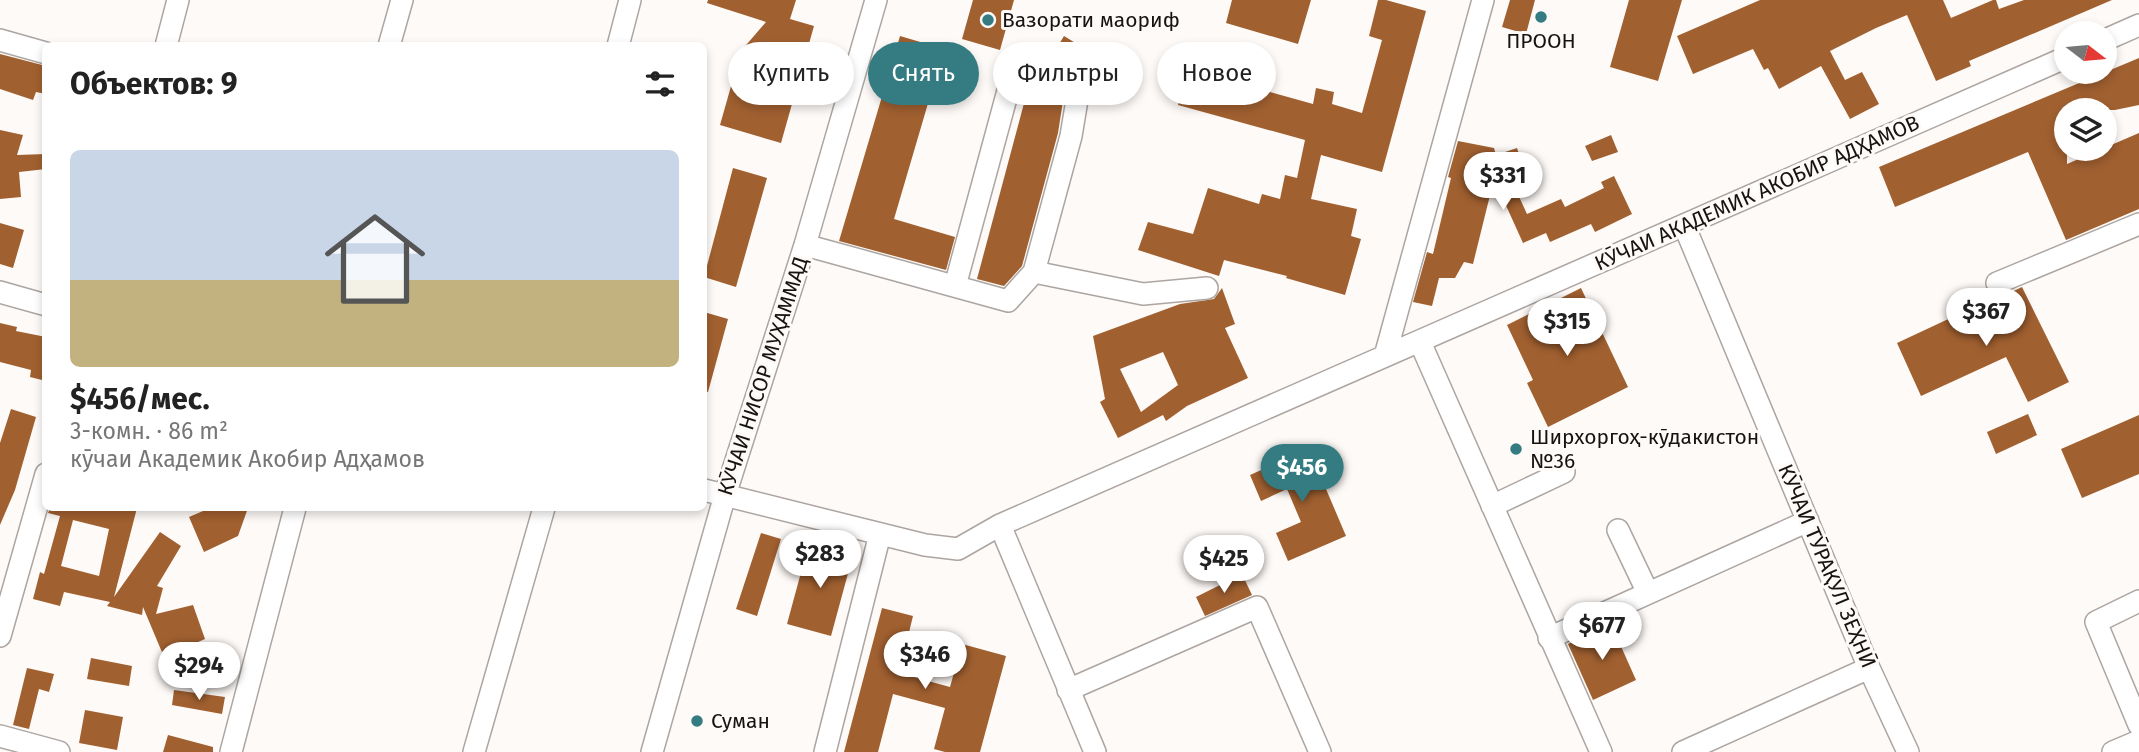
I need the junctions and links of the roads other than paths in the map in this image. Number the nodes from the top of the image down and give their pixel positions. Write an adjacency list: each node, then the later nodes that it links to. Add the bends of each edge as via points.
1 (178, 0): 9 (street)
2 (402, 0): 10 (street)
3 (630, 0): 11 (street)
4 (876, 0): 18 (street, КӮЧАИ НИСОР МУҲАММАД)
5 (1483, 0): 26 (street)
6 (2139, 25): 7 (street)
7 (2118, 34)
8 (0, 40): 12 (street)
9 (167, 42)
10 (390, 42)
11 (619, 42)
12 (42, 52)
13 (2054, 63): 17 (street, КӮЧАИ АКАДЕМИК АКОБИР АДҲАМОВ)
14 (1004, 105): 21 (street)
15 (1076, 105): 19 (street)
16 (2139, 224): 20 (street)
17 (1684, 225): 25 (street, КӮЧАИ АКАДЕМИК АКОБИР АДҲАМОВ); 34 (street, КӮЧАИ ТӮРАҚУЛ ЗЕҲНӢ)
18 (805, 245): 21 (street); 30 (street, КӮЧАИ НИСОР МУҲАММАД)
19 (1034, 272): 21 (street, via 1008,301); 22 (street, via 1143,294)
20 (1997, 283)
21 (955, 286)
22 (1207, 288)
23 (0, 292): 24 (street)
24 (42, 304)
25 (1420, 342): 26 (street, КӮЧАИ АКАДЕМИК АКОБИР АДҲАМОВ); 31 (street)
26 (1385, 356): 35 (street, КӮЧАИ АКАДЕМИК АКОБИР АДҲАМОВ)
27 (1564, 472): 31 (street)
28 (42, 488): 40 (street)
29 (707, 491): 30 (street, КӮЧАИ АКАДЕМИК АКОБИР АДҲАМОВ)
30 (725, 495): 37 (street, КӮЧАИ АКАДЕМИК АКОБИР АДҲАМОВ); 50 (street, КӮЧАИ НИСОР МУҲАММАД)
31 (1492, 506): 41 (street)
32 (294, 511): 48 (street)
33 (543, 511): 49 (street)
34 (1808, 521): 38 (street); 42 (street, КӮЧАИ ТӮРАҚУЛ ЗЕҲНӢ)
35 (1000, 525): 37 (street, КӮЧАИ АКАДЕМИК АКОБИР АДҲАМОВ, via 958,549); 43 (street)
36 (1618, 530): 38 (street)
37 (880, 534): 51 (street)
38 (1648, 593): 41 (street)
39 (2139, 601): 44 (street, via 2096,622)
40 (0, 636)
41 (1549, 638): 54 (street)
42 (1869, 668): 55 (street); 56 (street, КӮЧАИ ТӮРАҚУЛ ЗЕҲНӢ)
43 (1068, 690): 52 (street); 53 (street, via 1256,607)
44 (2139, 725)
45 (0, 736): 47 (street)
46 (2139, 741): 57 (street)
47 (59, 752)
48 (231, 752)
49 (474, 752)
50 (652, 752)
51 (825, 752)
52 (1095, 752)
53 (1320, 752)
54 (1601, 752)
55 (1683, 752)
56 (1908, 752)
57 (2113, 752)

